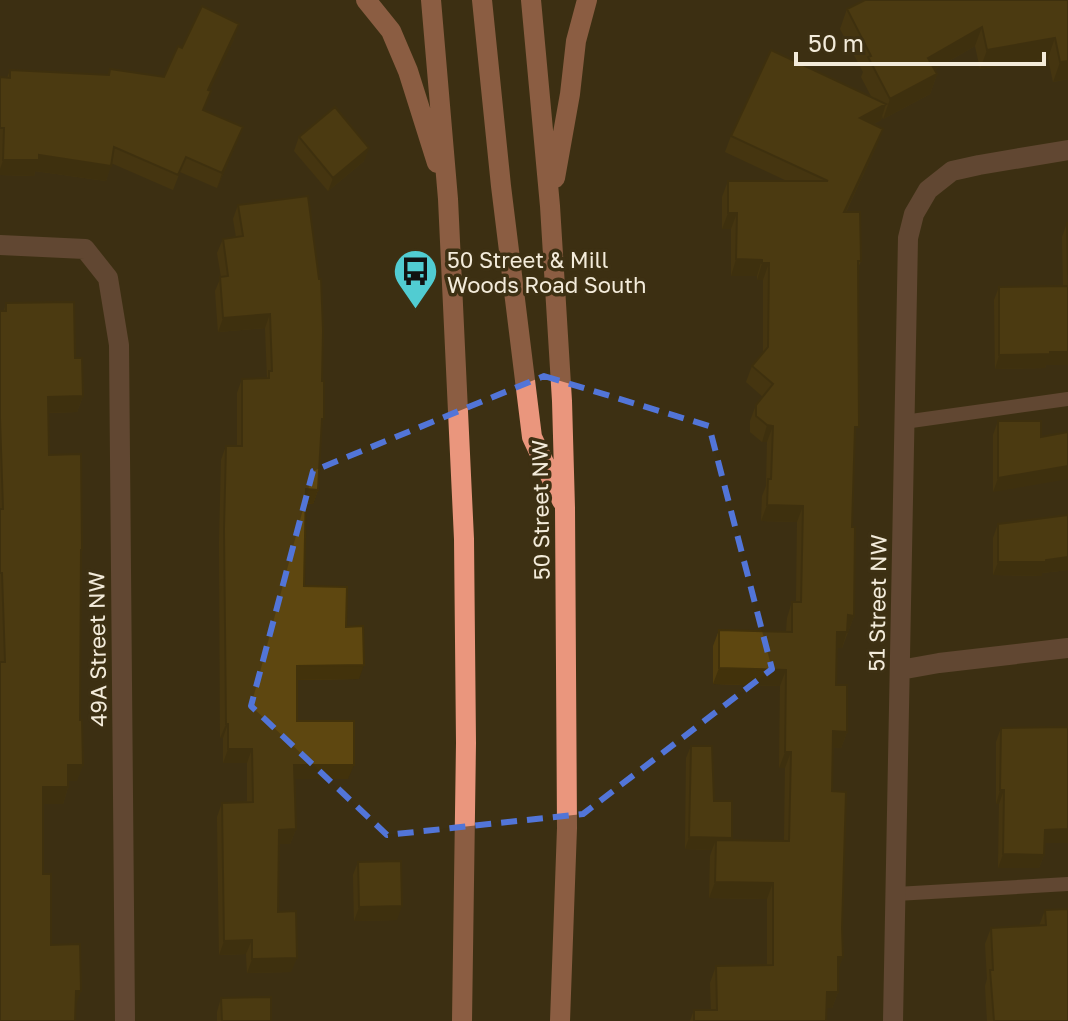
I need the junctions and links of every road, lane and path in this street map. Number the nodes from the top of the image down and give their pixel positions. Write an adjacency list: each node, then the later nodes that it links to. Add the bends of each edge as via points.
1 (366, 0): 7 (main road, via 391,31 408,71)
2 (431, 0): 7 (main road)
3 (482, 0): 12 (main road, via 532,437)
4 (531, 0): 8 (main road, 50 Street NW)
5 (587, 0): 8 (main road)
6 (1068, 150): 11 (street, 51 Street NW, via 952,171 928,190 908,238)
7 (448, 199): 18 (main road, via 464,539)
8 (550, 206): 12 (main road, 50 Street NW)
9 (0, 245): 17 (street, 49A Street NW, via 85,249 108,278 119,345)
10 (1068, 399): 11 (lane)
11 (904, 422): 14 (street, 51 Street NW)
12 (565, 508): 19 (main road, 50 Street NW, via 567,828)
13 (1068, 648): 14 (street)
14 (900, 670): 16 (street, 51 Street NW)
15 (1068, 884): 16 (lane)
16 (896, 894): 20 (street, 51 Street NW)
17 (125, 1021)
18 (462, 1021)
19 (560, 1021)
20 (893, 1021)

